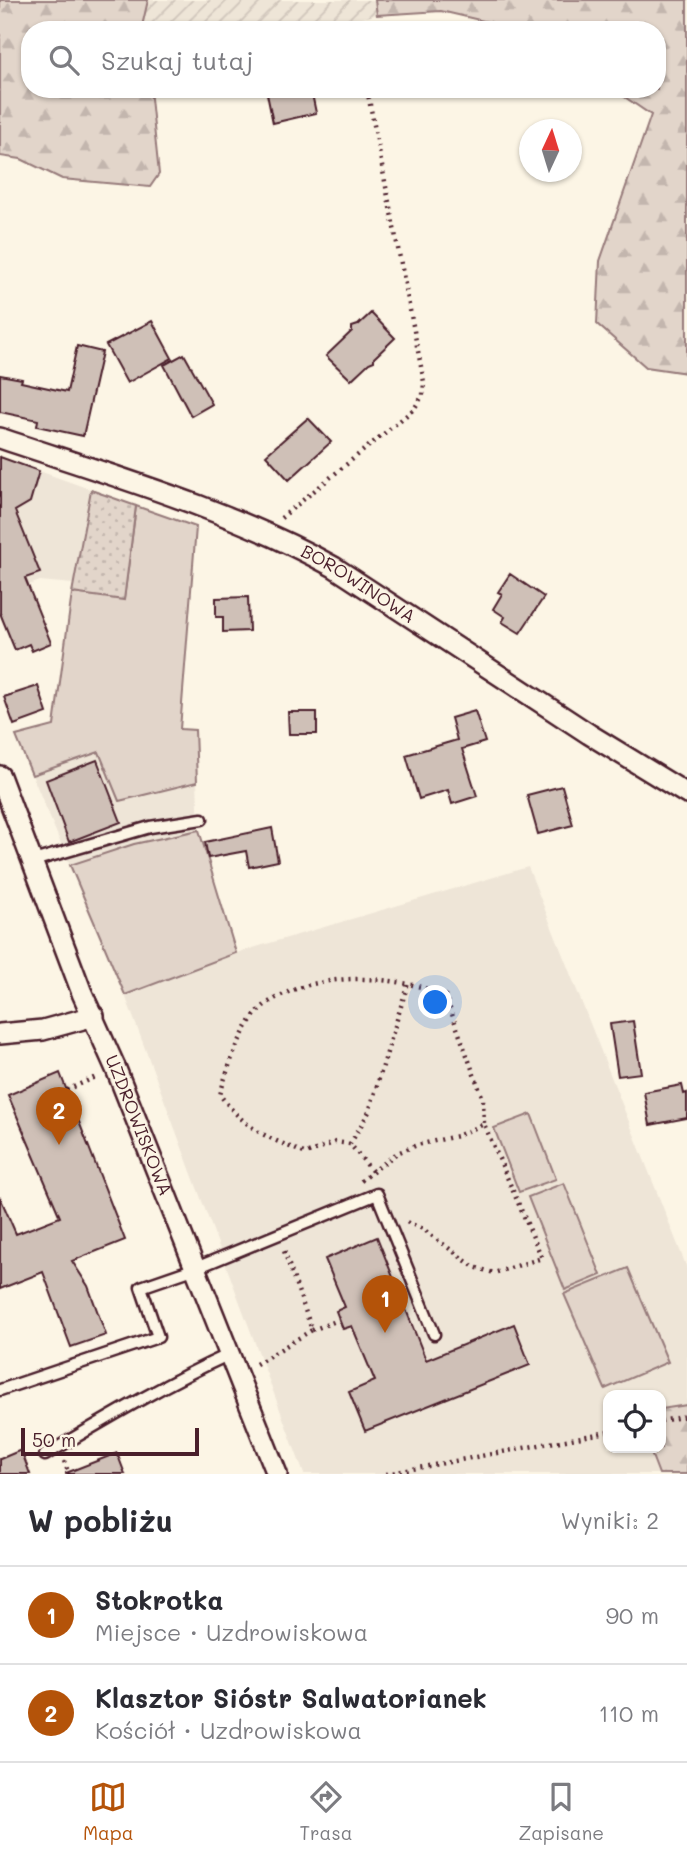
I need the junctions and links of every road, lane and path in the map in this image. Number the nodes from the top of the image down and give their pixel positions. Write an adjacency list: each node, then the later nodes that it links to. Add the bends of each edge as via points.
1 (369, 98): 3 (path, via 423,395 414,409 281,518)
2 (0, 439): 3 (street, BOROWINOWA, via 169,495)
3 (270, 535): 5 (street, BOROWINOWA, via 334,567)
4 (0, 776): 7 (street, UZDROWISKOWA)
5 (687, 794)
6 (202, 819): 7 (lane, via 150,827)
7 (33, 861): 9 (street, UZDROWISKOWA)
8 (408, 983): 13 (path, via 445,995 483,1099); 14 (path, via 369,1112); 14 (path, via 334,981 291,990 263,1006 228,1068 220,1095 252,1129 306,1154 335,1142)
9 (94, 1016): 10 (street, via 43,1030); 11 (street, UZDROWISKOWA)
10 (0, 1034)
11 (116, 1069): 12 (path); 19 (street, UZDROWISKOWA)
12 (67, 1090)
13 (484, 1124): 15 (path, via 397,1153); 17 (path, via 542,1258 494,1273 474,1267 423,1229)
14 (350, 1144): 15 (path)
15 (372, 1171): 16 (path, via 358,1184)
16 (353, 1203): 17 (lane, via 377,1194); 18 (lane)
17 (385, 1212): 22 (lane)
18 (278, 1234): 19 (lane); 21 (path)
19 (196, 1268): 23 (street, UZDROWISKOWA); 25 (lane, via 141,1287 158,1337)
20 (339, 1320): 21 (path)
21 (312, 1330): 24 (path)
22 (434, 1334)
23 (230, 1353): 29 (lane); 30 (street, UZDROWISKOWA)
24 (254, 1365)
25 (0, 1390)
26 (687, 1416): 27 (path)
27 (666, 1420)
28 (603, 1433): 31 (path)
29 (46, 1455)
30 (277, 1474)
31 (386, 1474)

